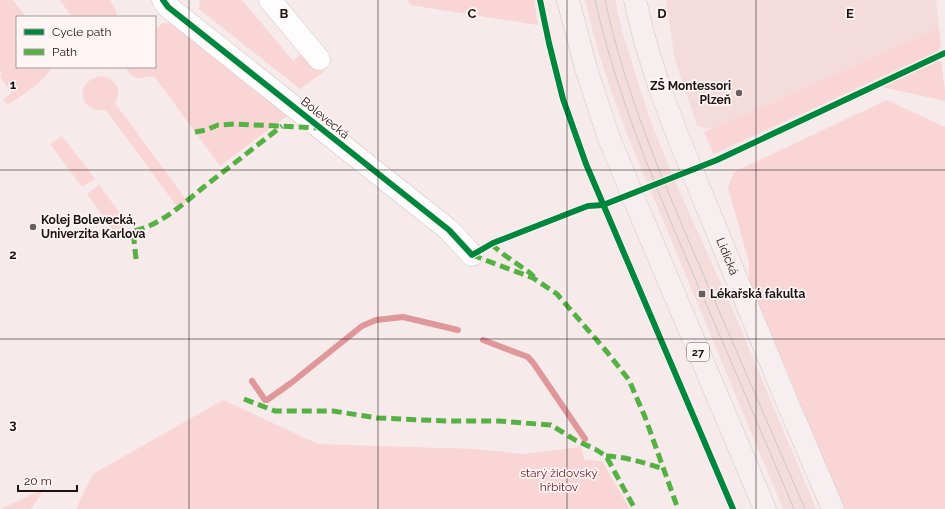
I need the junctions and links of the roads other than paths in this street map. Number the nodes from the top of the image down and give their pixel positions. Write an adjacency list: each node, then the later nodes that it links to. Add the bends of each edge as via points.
1 (270, 0): 5 (street)
2 (568, 0): 7 (main road, 27, via 586,68 612,144)
3 (635, 0): 8 (main road, Lidická, via 645,41 679,139)
4 (169, 2): 6 (street, Bolevecká, via 449,230)
5 (319, 59)
6 (472, 255)
7 (765, 509)
8 (832, 509)

